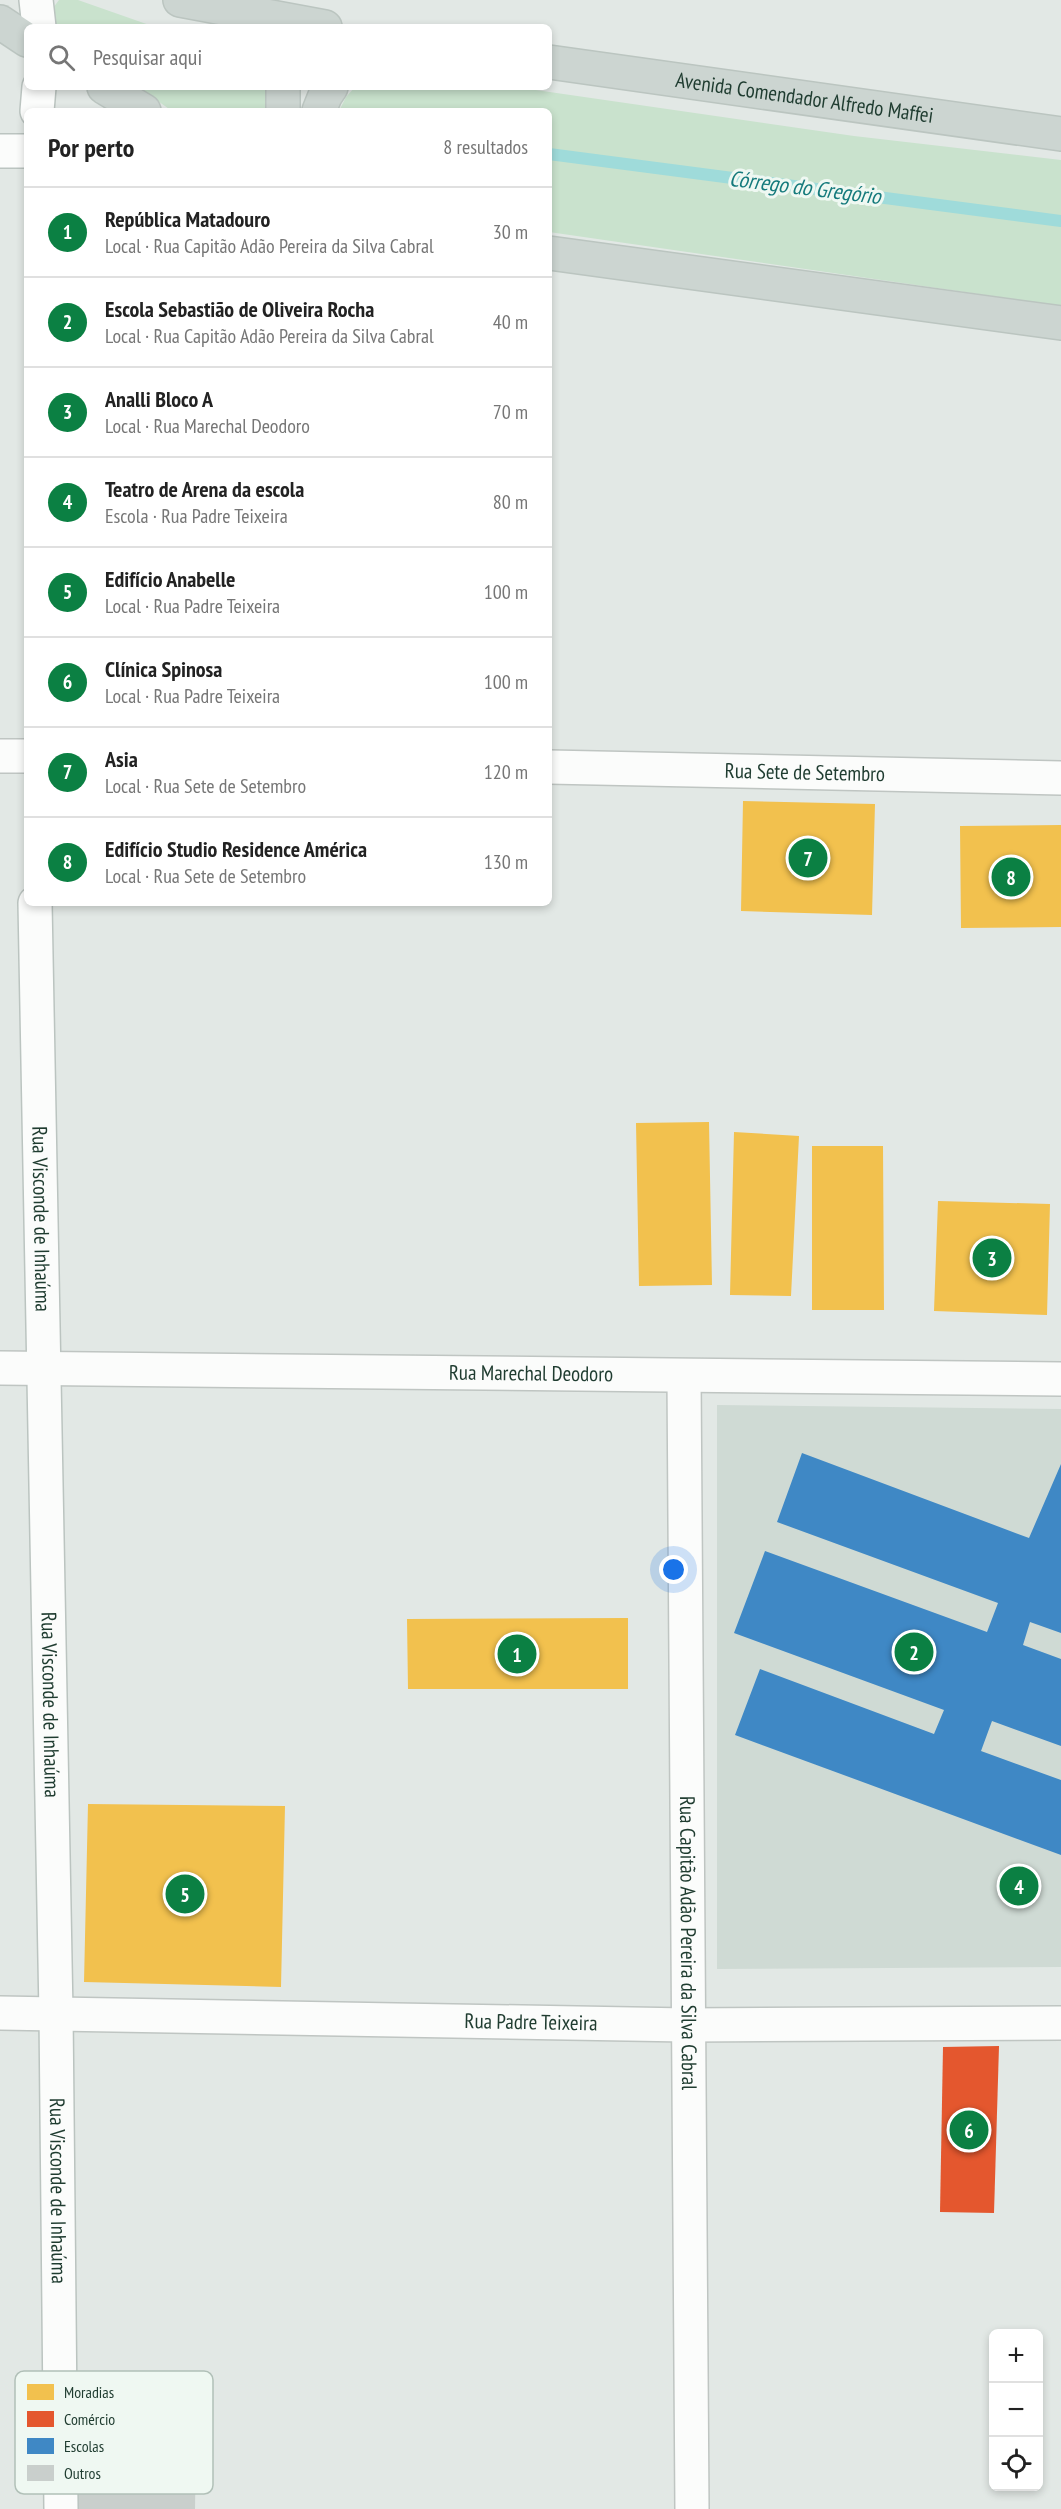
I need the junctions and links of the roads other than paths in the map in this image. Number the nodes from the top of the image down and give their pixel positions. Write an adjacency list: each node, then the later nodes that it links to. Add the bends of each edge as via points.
1 (36, 0): 5 (street)
2 (180, 0): 3 (main road)
3 (264, 21): 6 (main road)
4 (0, 22): 7 (main road)
5 (39, 24)
6 (294, 24)
7 (24, 38)
8 (552, 62): 17 (main road, Avenida Comendador Alfredo Maffei)
9 (39, 90): 13 (street)
10 (109, 90): 14 (main road)
11 (283, 90): 15 (main road)
12 (329, 90): 16 (main road)
13 (37, 108)
14 (139, 108)
15 (283, 108)
16 (320, 108)
17 (1061, 134)
18 (0, 151): 19 (street)
19 (24, 151)
20 (552, 253): 21 (main road)
21 (1061, 323)
22 (0, 756): 23 (street)
23 (24, 756)
24 (552, 767): 25 (street, Rua Sete de Setembro)
25 (1061, 778)
26 (35, 906): 28 (street, Rua Visconde de Inhaúma)
27 (0, 1368): 28 (street, Rua Marechal Deodoro)
28 (42, 1368): 29 (street, Rua Marechal Deodoro); 32 (street, Rua Visconde de Inhaúma)
29 (684, 1376): 30 (street, Rua Marechal Deodoro); 34 (street, Rua Capitão Adão Pereira da Silva Cabral)
30 (1061, 1379)
31 (0, 2013): 32 (street, Rua Padre Teixeira)
32 (56, 2013): 34 (street, Rua Padre Teixeira); 35 (street, Rua Visconde de Inhaúma)
33 (1061, 2024): 34 (street, Rua Padre Teixeira)
34 (687, 2025): 38 (street, Rua Capitão Adão Pereira da Silva Cabral)
35 (60, 2371)
36 (61, 2494): 37 (street, Rua Visconde de Inhaúma)
37 (61, 2509)
38 (692, 2509)

